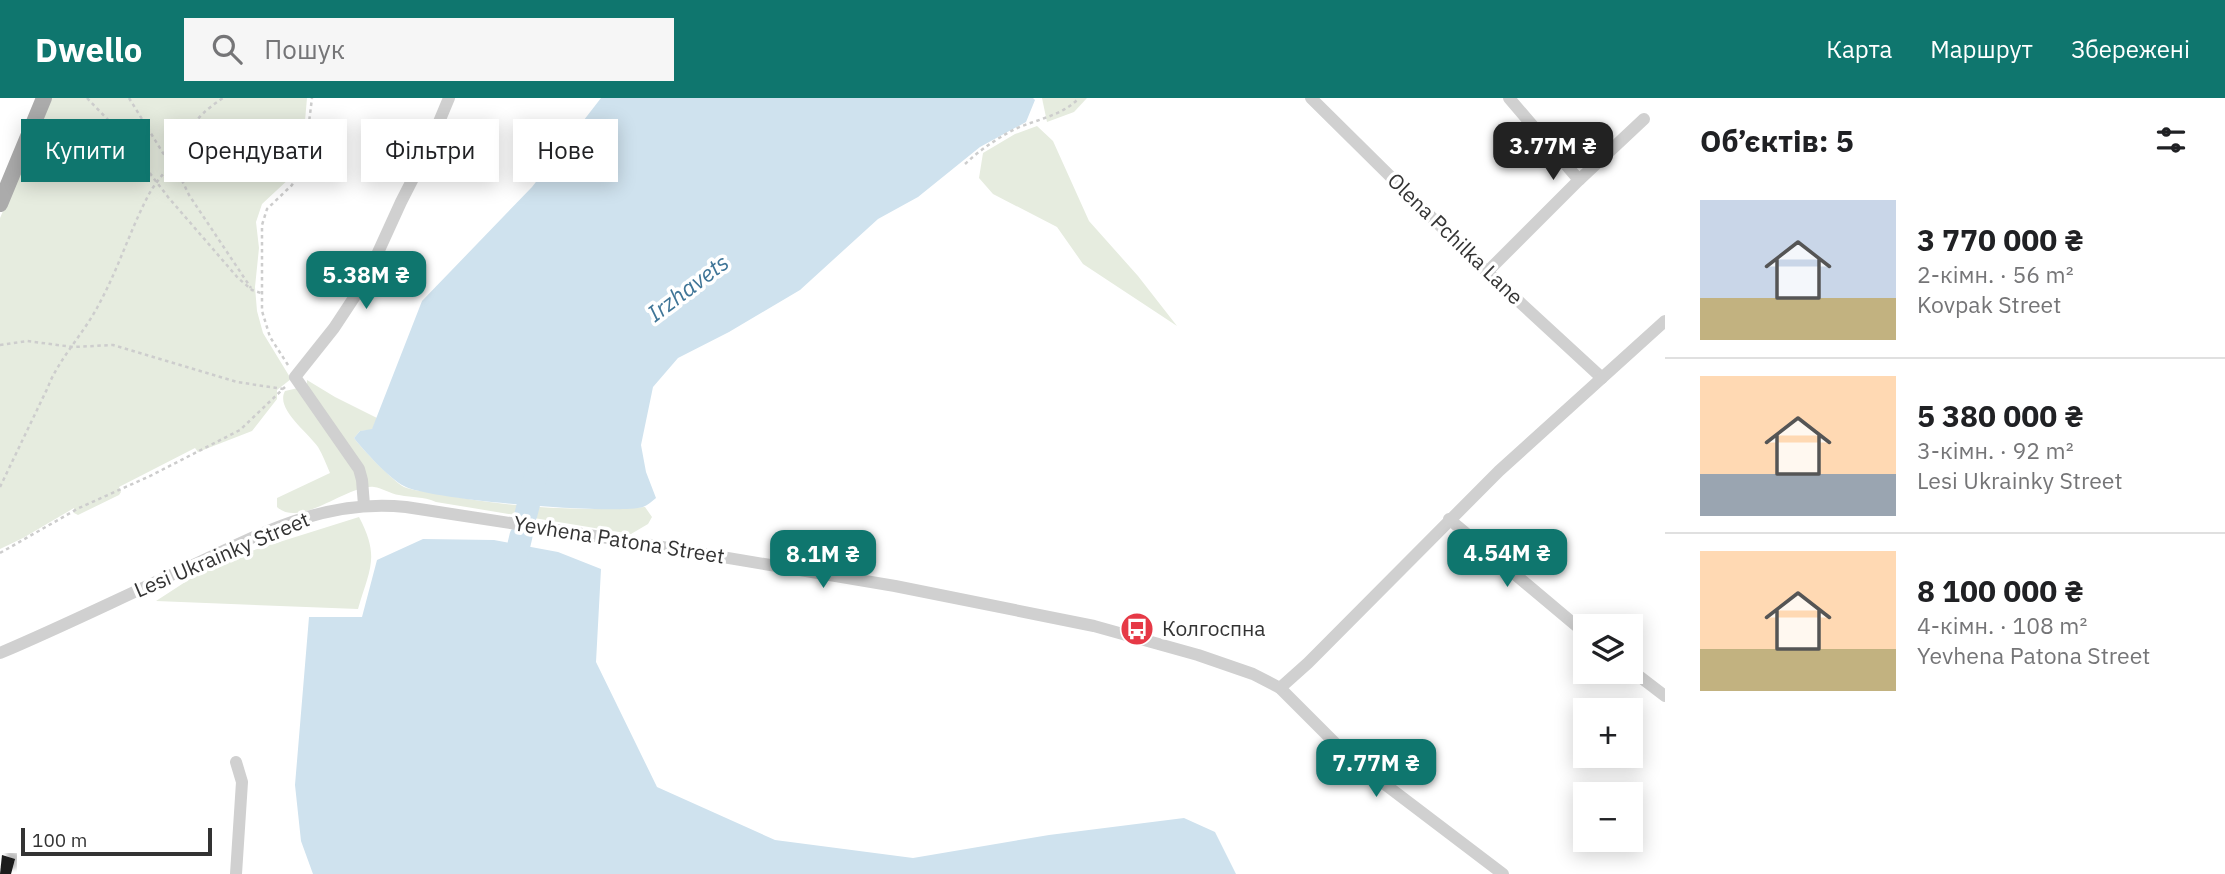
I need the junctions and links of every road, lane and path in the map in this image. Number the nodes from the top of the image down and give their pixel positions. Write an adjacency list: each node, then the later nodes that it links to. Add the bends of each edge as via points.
1 (44, 98): 18 (main road)
2 (87, 98): 16 (path)
3 (129, 98): 12 (path)
4 (223, 98): 10 (path)
5 (312, 98): 21 (path, via 300,170 263,217)
6 (449, 98): 25 (street, via 365,281)
7 (1079, 98): 13 (path, via 1069,108 1015,129 980,149)
8 (1311, 98): 19 (street, Olena Pchilka Lane)
9 (1509, 98): 15 (street)
10 (196, 119)
11 (1644, 119): 15 (street)
12 (164, 152)
13 (965, 164)
14 (164, 172): 16 (path)
15 (1579, 180): 19 (street)
16 (156, 182): 20 (path); 24 (path, via 101,300)
17 (183, 182): 20 (path)
18 (0, 204)
19 (1487, 272): 26 (street, Olena Pchilka Lane)
20 (253, 290): 21 (path)
21 (261, 293): 25 (path, via 270,337)
22 (1665, 321): 26 (street)
23 (0, 345): 24 (path, via 27,341)
24 (73, 347): 27 (path, via 113,345 237,382); 28 (path, via 54,371)
25 (295, 377): 27 (path); 29 (street, via 359,469)
26 (1602, 378): 30 (street)
27 (283, 388): 31 (path, via 240,430 69,513)
28 (0, 487)
29 (364, 505): 33 (street, Lesi Ukrainky Street, via 274,529); 35 (street, Yevhena Patona Street, via 406,507 727,557 1027,612 1135,636 1253,674)
30 (1449, 519): 32 (street); 35 (street)
31 (0, 553)
32 (1573, 623)
33 (0, 653)
34 (1643, 679): 36 (street)
35 (1280, 688): 39 (street, Yevhena Patona Street, via 1349,757)
36 (1665, 696)
37 (236, 762): 38 (street, via 242,782)
38 (236, 874)
39 (1503, 874)

